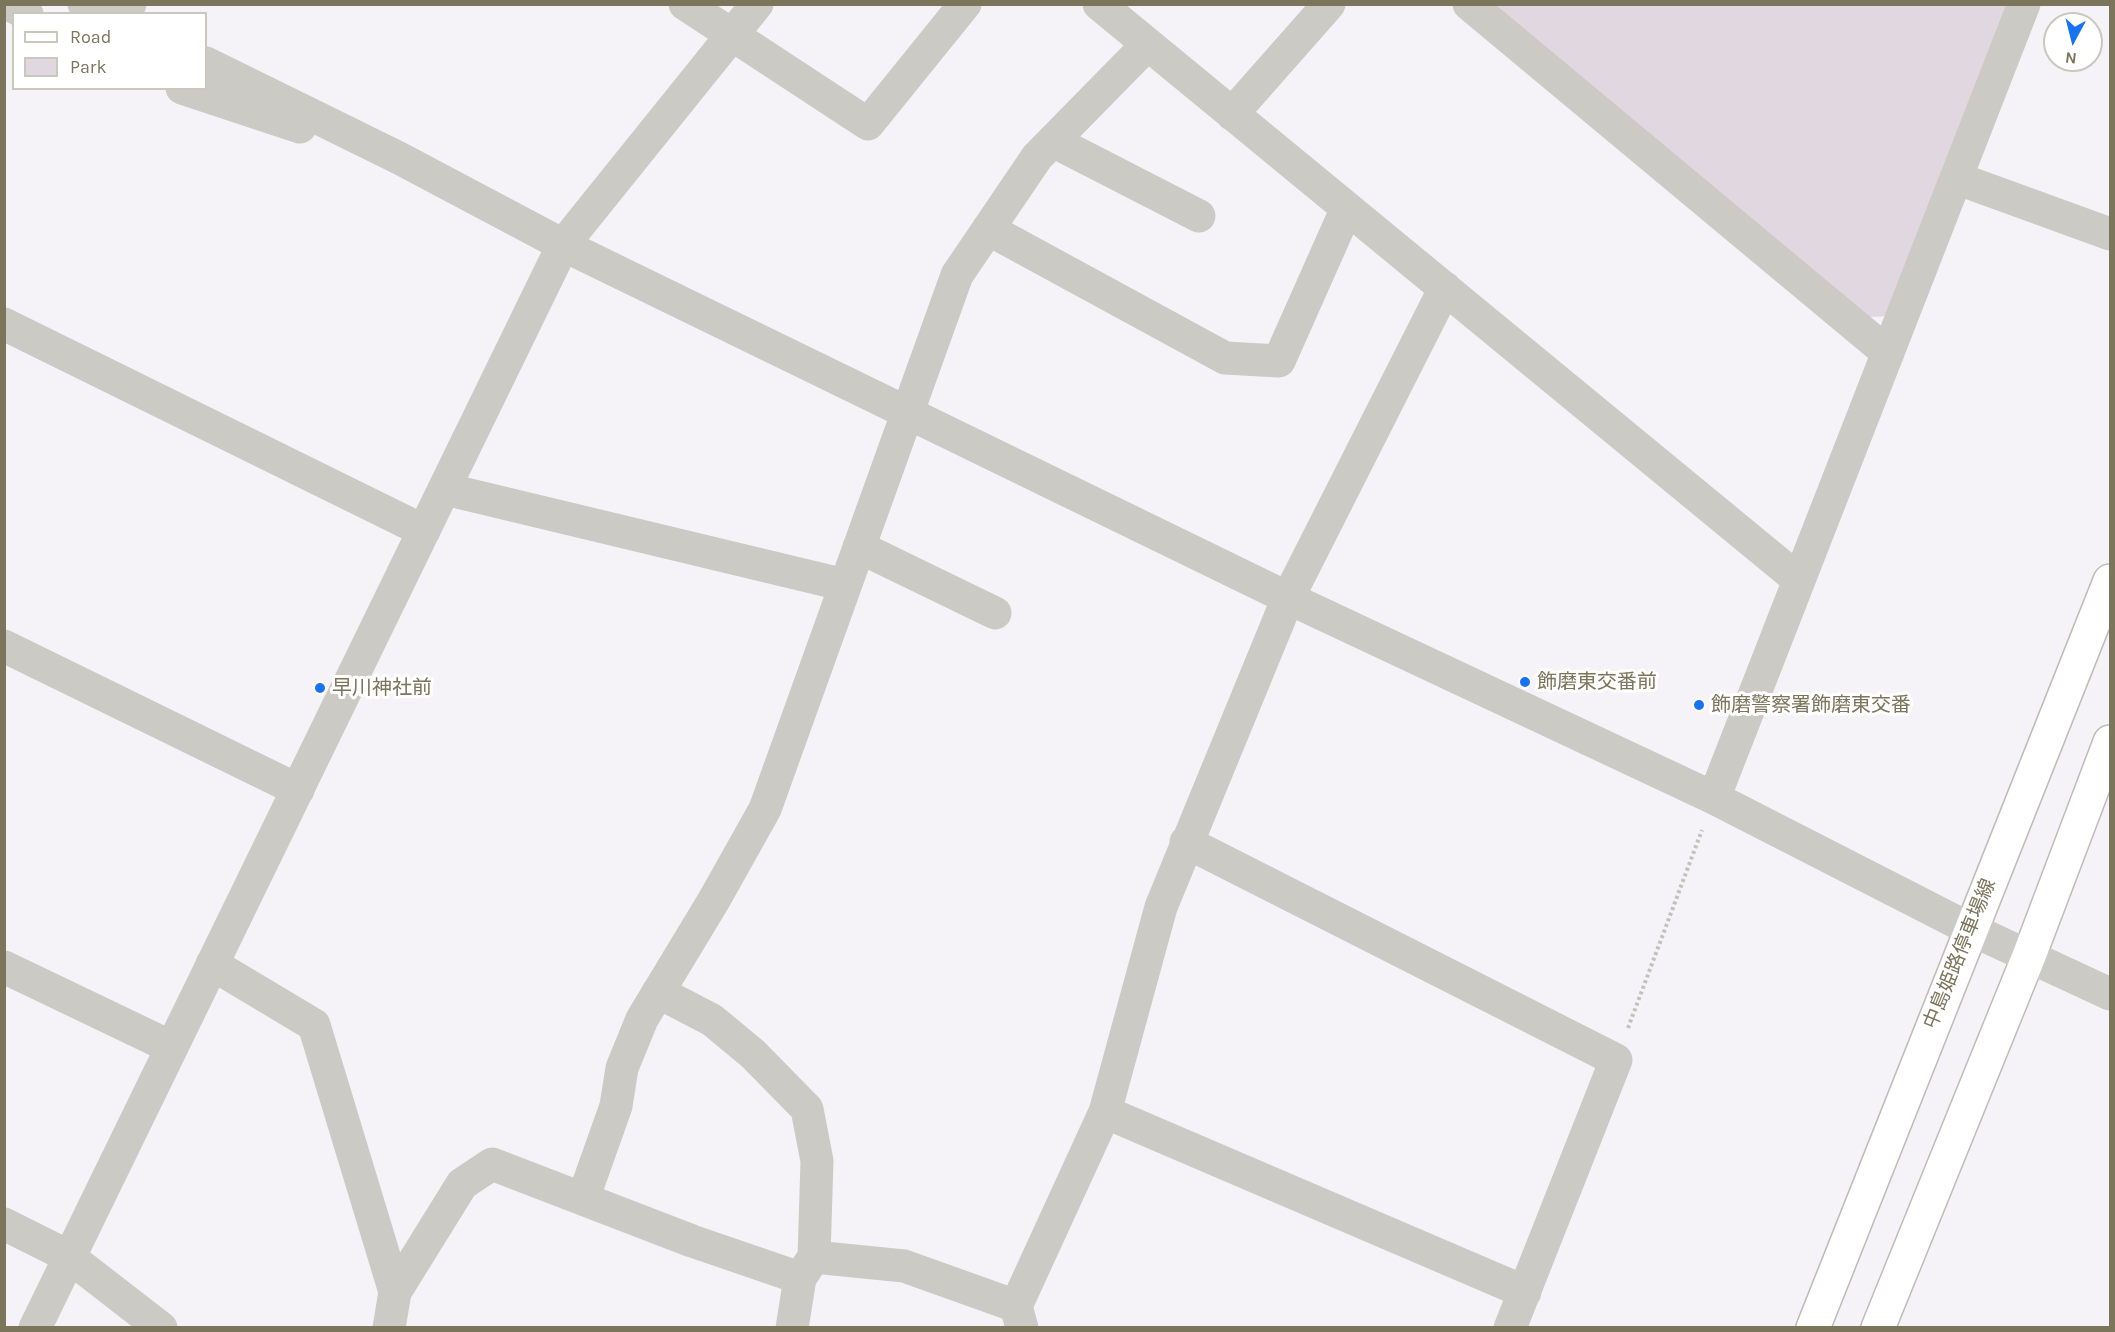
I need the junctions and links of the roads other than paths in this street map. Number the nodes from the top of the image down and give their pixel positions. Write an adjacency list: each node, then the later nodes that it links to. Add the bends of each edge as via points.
1 (8, 4): 10 (street)
2 (84, 4): 11 (street)
3 (685, 4): 12 (street)
4 (757, 4): 12 (street)
5 (965, 4): 12 (street, via 868,124)
6 (1099, 4): 13 (street)
7 (1329, 4): 16 (street)
8 (1469, 4): 27 (street)
9 (2024, 4): 19 (street)
10 (23, 12)
11 (99, 12)
12 (732, 35): 24 (street)
13 (1147, 45): 16 (street); 17 (street)
14 (207, 63): 18 (street)
15 (186, 90): 18 (street)
16 (1232, 114): 20 (street)
17 (1053, 141): 21 (street); 22 (street, via 1037,157)
18 (399, 158): 24 (street)
19 (1956, 178): 23 (street); 27 (street)
20 (1347, 208): 22 (street, via 1279,361 1225,358); 25 (street)
21 (1199, 216)
22 (988, 230): 28 (street, via 957,275)
23 (2110, 234)
24 (563, 245): 28 (street); 29 (street)
25 (1445, 288): 32 (street); 35 (street)
26 (4, 324): 30 (street)
27 (1888, 353): 32 (street)
28 (907, 412): 31 (street); 35 (street)
29 (445, 489): 30 (street); 34 (street)
30 (424, 531): 39 (street)
31 (859, 546): 34 (street); 36 (street)
32 (1799, 580): 40 (street)
33 (2110, 581): 42 (main road, 中島姫路停車場線)
34 (845, 585): 46 (street, via 765,809)
35 (1288, 598): 40 (street); 41 (street)
36 (995, 613)
37 (4, 646): 39 (street)
38 (2110, 742): 43 (main road)
39 (298, 790): 44 (street)
40 (1714, 798): 42 (street)
41 (1186, 842): 49 (street, via 1161,907); 55 (street, via 1616,1060)
42 (1970, 929): 43 (street); 62 (main road, 中島姫路停車場線)
43 (2029, 956): 47 (street); 63 (main road)
44 (212, 963): 48 (street); 54 (street, via 314,1025)
45 (4, 967): 48 (street)
46 (657, 992): 50 (street, via 622,1068 616,1106); 53 (street, via 712,1020 753,1054 807,1109 817,1161)
47 (2110, 994)
48 (171, 1047): 52 (street)
49 (1106, 1112): 55 (street); 56 (street)
50 (583, 1198): 53 (street, via 693,1241); 54 (street, via 492,1164 462,1184)
51 (4, 1224): 52 (street)
52 (68, 1256): 57 (street); 58 (street)
53 (807, 1268): 56 (street, via 904,1266); 60 (street)
54 (394, 1292): 59 (street)
55 (1525, 1292): 61 (street)
56 (1019, 1317)
57 (35, 1328)
58 (161, 1328)
59 (389, 1328)
60 (792, 1328)
61 (1510, 1328)
62 (1813, 1328)
63 (1878, 1328)

